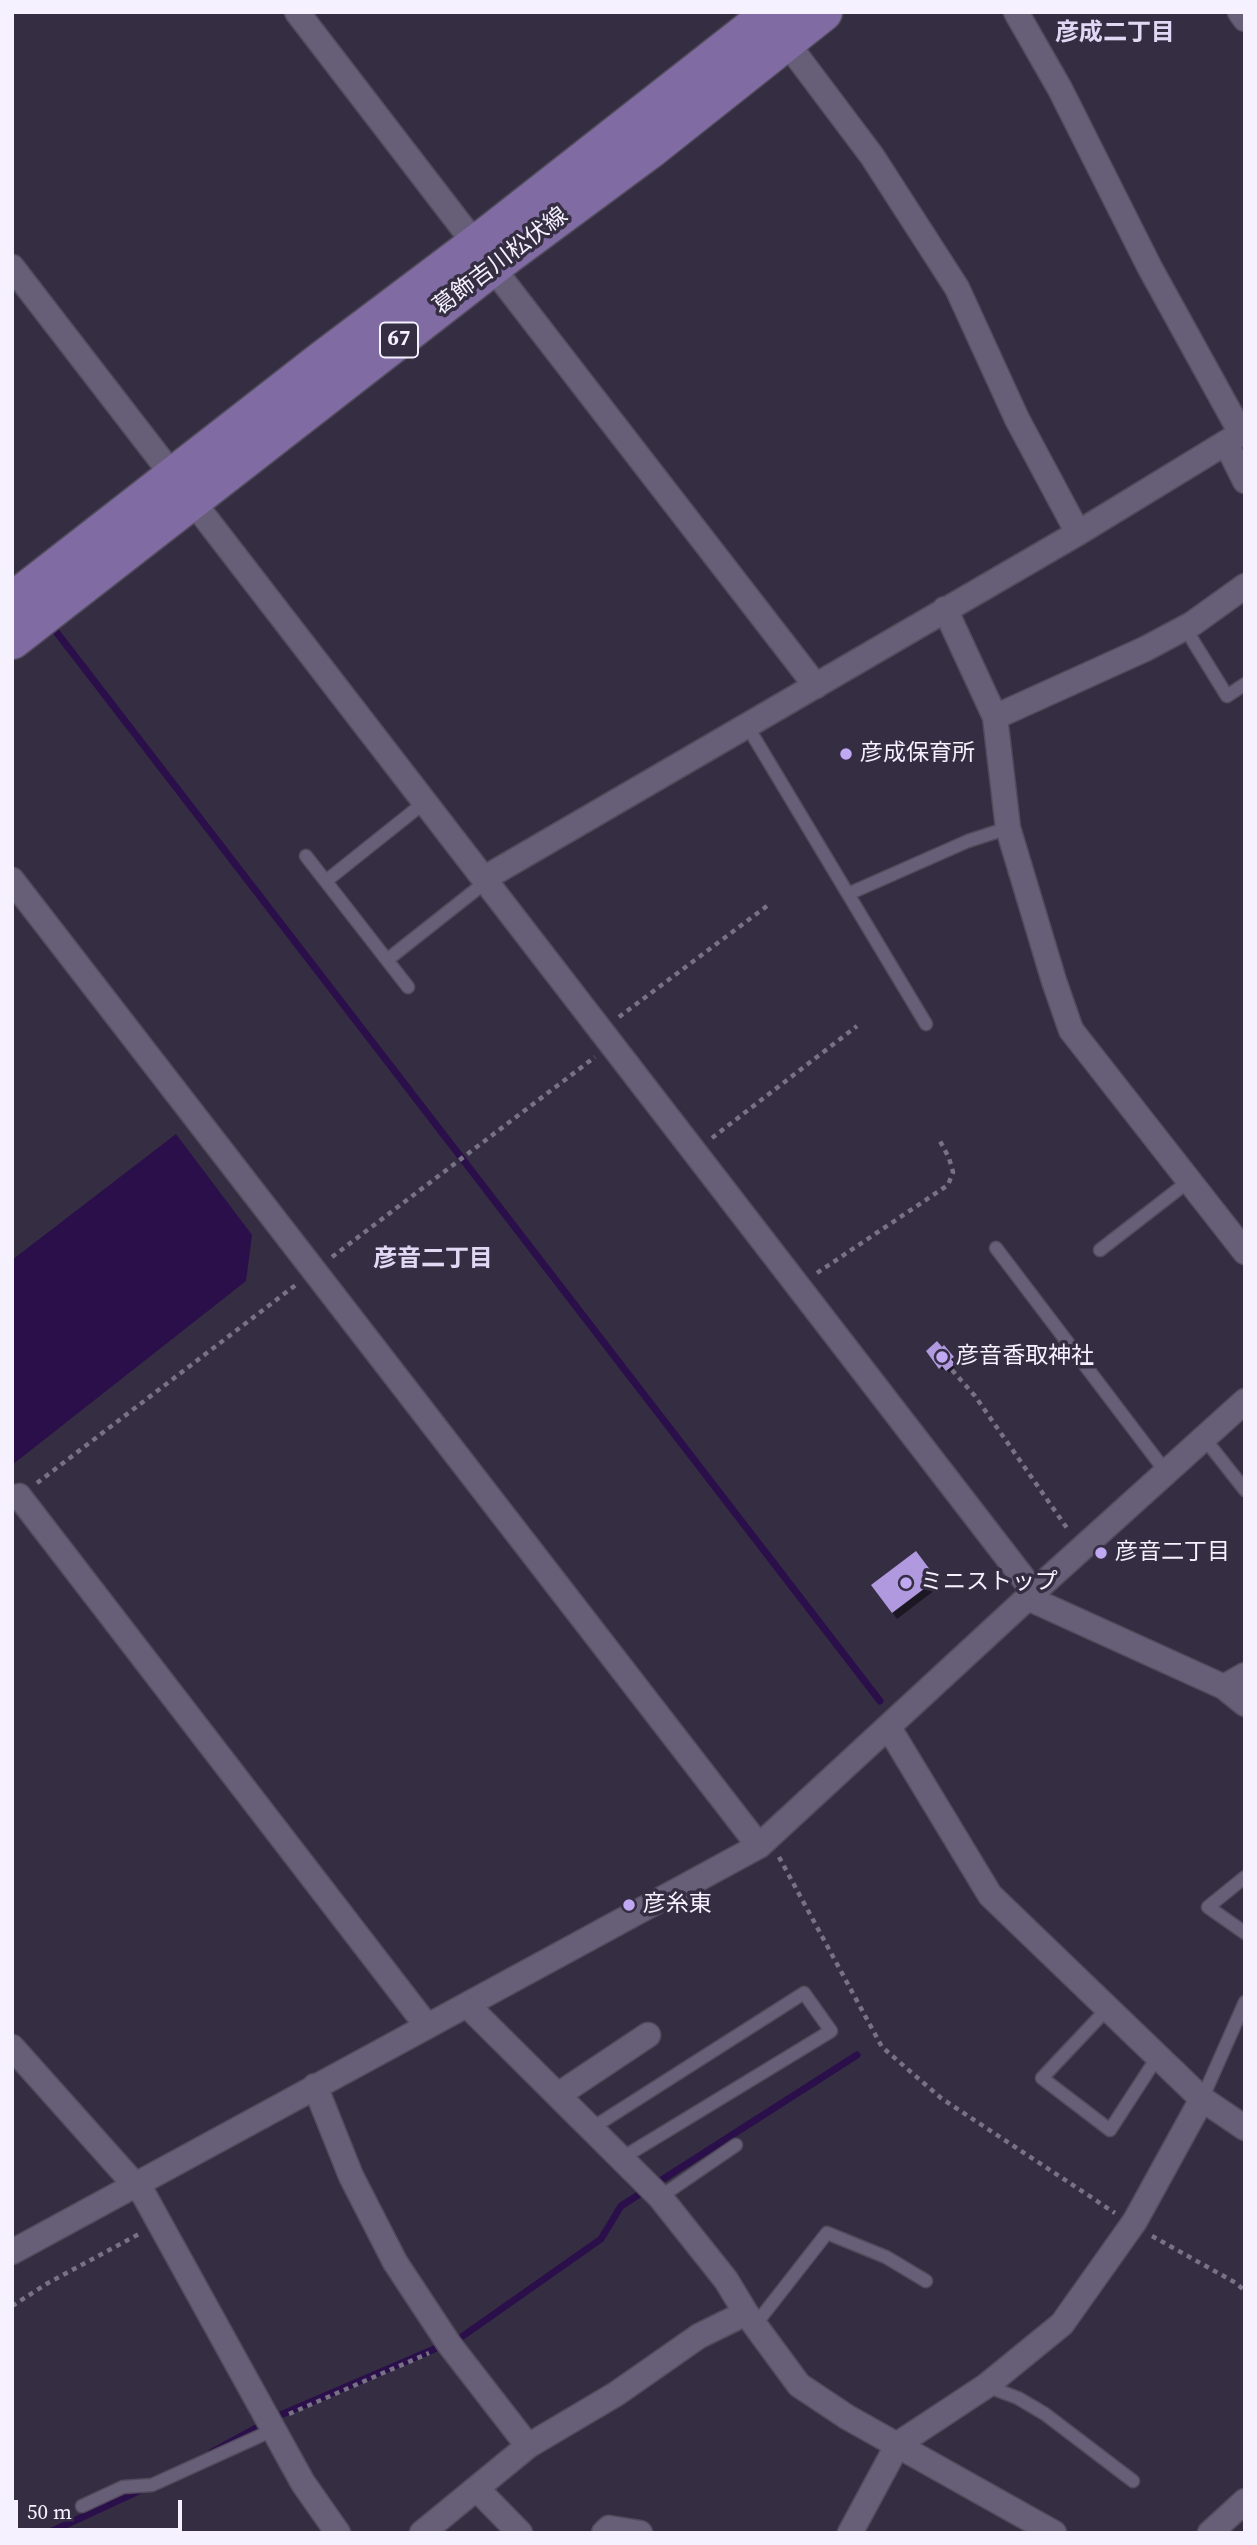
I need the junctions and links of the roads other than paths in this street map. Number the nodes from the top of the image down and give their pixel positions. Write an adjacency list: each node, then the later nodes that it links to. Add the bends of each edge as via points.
1 (297, 12): 7 (street)
2 (823, 12): 6 (main road, 葛飾吉川松伏線 / 67)
3 (1016, 12): 9 (street)
4 (1240, 12): 5 (street)
5 (1245, 19)
6 (772, 21): 7 (main road, 葛飾吉川松伏線 / 67, via 649,150); 12 (street, via 872,156 957,288 1017,419)
7 (484, 256): 11 (main road, 葛飾吉川松伏線 / 67); 19 (street)
8 (12, 267): 11 (street)
9 (1237, 436): 10 (street); 12 (street)
10 (1245, 481)
11 (183, 489): 14 (main road, 葛飾吉川松伏線 / 67); 17 (main road, 葛飾吉川松伏線 / 67); 22 (street)
12 (1078, 533): 15 (street)
13 (1245, 586): 16 (street)
14 (12, 602)
15 (945, 609): 19 (street); 20 (street)
16 (1185, 628): 18 (lane, via 1227,696); 20 (street)
17 (12, 640)
18 (1245, 684)
19 (816, 686): 21 (street)
20 (995, 717): 23 (street)
21 (746, 724): 25 (street); 28 (lane)
22 (425, 802): 25 (street); 27 (lane)
23 (1008, 828): 28 (lane); 32 (street, via 1072,1030)
24 (306, 856): 27 (lane)
25 (486, 879): 29 (lane); 41 (street)
26 (12, 880): 46 (street)
27 (326, 881): 29 (lane)
28 (848, 894): 31 (lane)
29 (387, 960): 30 (lane)
30 (408, 987)
31 (926, 1024)
32 (1189, 1181): 34 (lane); 35 (street)
33 (996, 1248): 38 (lane)
34 (1100, 1250)
35 (1245, 1252)
36 (1245, 1401): 37 (street)
37 (1204, 1438): 38 (street); 39 (lane)
38 (1166, 1472): 41 (street)
39 (1245, 1490)
40 (19, 1496): 52 (street)
41 (1031, 1595): 43 (street); 45 (street)
42 (1245, 1675): 43 (street)
43 (1224, 1687): 44 (street)
44 (1245, 1704)
45 (889, 1728): 46 (street); 51 (street, via 990,1895)
46 (768, 1849): 50 (street)
47 (1245, 1877): 48 (lane, via 1208,1907)
48 (1245, 1933)
49 (1245, 2003): 58 (lane)
50 (467, 2005): 52 (street); 57 (street)
51 (1108, 2008): 55 (street); 55 (lane, via 1042,2078 1110,2130)
52 (427, 2026): 56 (street)
53 (648, 2035): 57 (street)
54 (12, 2048): 63 (street)
55 (1158, 2056): 58 (street)
56 (315, 2086): 63 (street); 71 (street, via 351,2176 389,2249 449,2344)
57 (558, 2095): 59 (street)
58 (1202, 2099): 60 (street); 68 (street, via 1132,2225 1062,2324)
59 (592, 2128): 62 (street); 62 (lane, via 804,1993 831,2031)
60 (1245, 2128)
61 (736, 2144): 64 (lane)
62 (622, 2158): 64 (street)
63 (136, 2185): 65 (street); 69 (street)
64 (660, 2197): 67 (street, via 726,2280)
65 (12, 2252)
66 (926, 2281): 67 (lane, via 886,2257 827,2233)
67 (750, 2319): 70 (street, via 799,2385); 71 (street, via 699,2336 616,2394)
68 (986, 2386): 70 (street); 72 (lane, via 1045,2414)
69 (271, 2426): 75 (lane, via 152,2485 122,2487); 76 (street)
70 (898, 2444): 81 (street); 82 (street)
71 (528, 2446): 73 (street)
72 (1133, 2481)
73 (477, 2488): 77 (street); 78 (street)
74 (1245, 2501): 83 (street)
75 (82, 2506)
76 (338, 2533)
77 (422, 2533)
78 (520, 2533)
79 (604, 2533): 80 (street, via 609,2528)
80 (640, 2533)
81 (850, 2533)
82 (1054, 2533)
83 (1210, 2533)

